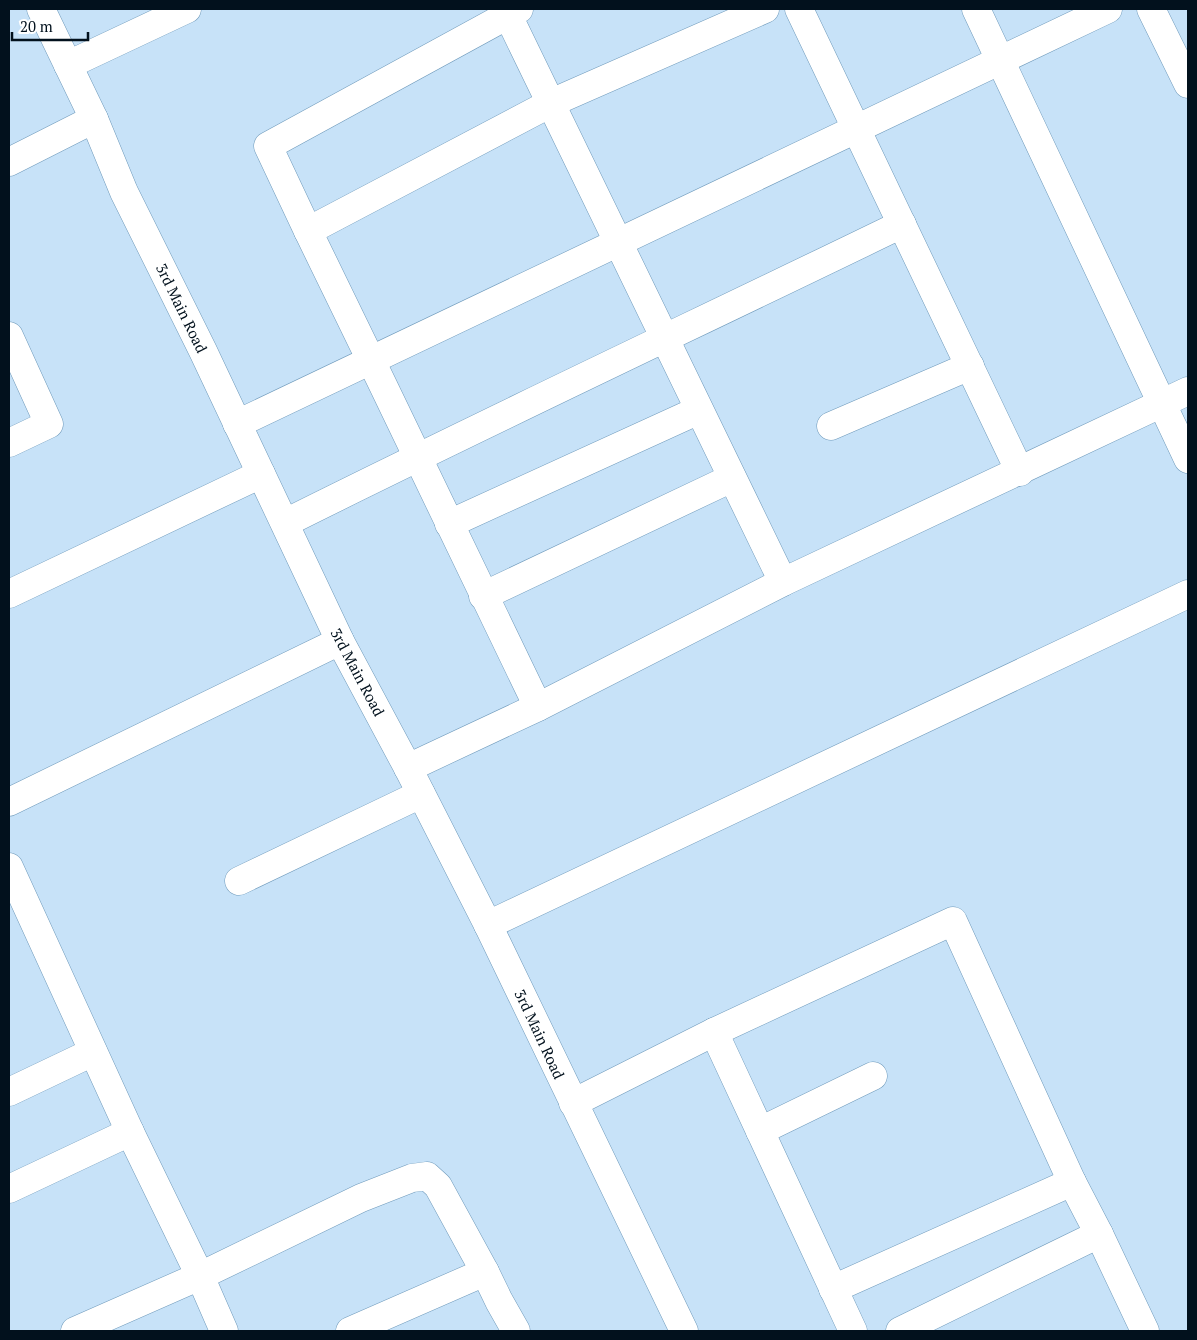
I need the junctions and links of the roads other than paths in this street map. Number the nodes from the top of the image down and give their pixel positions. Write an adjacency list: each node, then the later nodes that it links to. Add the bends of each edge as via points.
1 (41, 9): 10 (street, 3rd Main Road)
2 (187, 9): 10 (street)
3 (765, 9): 12 (street)
4 (799, 9): 14 (street)
5 (976, 9): 9 (street)
6 (1108, 9): 9 (street)
7 (1151, 9): 11 (street)
8 (511, 11): 12 (street); 17 (street, via 268,146)
9 (1001, 60): 14 (street); 24 (street)
10 (68, 66): 13 (street, 3rd Main Road)
11 (1187, 79)
12 (551, 103): 17 (street); 18 (street)
13 (94, 120): 15 (street); 26 (street, 3rd Main Road, via 124,192)
14 (856, 129): 16 (street); 18 (street)
15 (9, 162)
16 (902, 224): 20 (street); 22 (street)
17 (308, 231): 21 (street)
18 (618, 242): 20 (street); 21 (street)
19 (9, 336): 28 (street, via 49,424)
20 (665, 340): 25 (street); 29 (street)
21 (372, 359): 26 (street); 29 (street)
22 (970, 366): 27 (street); 31 (street)
23 (1188, 391): 24 (street)
24 (1162, 404): 30 (street); 31 (street)
25 (699, 410): 33 (street); 35 (street)
26 (237, 424): 32 (street, 3rd Main Road)
27 (832, 426)
28 (9, 443)
29 (416, 457): 34 (street); 35 (street)
30 (1188, 459)
31 (1020, 472): 36 (street)
32 (261, 474): 34 (street, 3rd Main Road); 37 (street)
33 (732, 478): 36 (street); 39 (street)
34 (284, 523): 40 (street, 3rd Main Road)
35 (448, 524): 39 (street)
36 (783, 582): 41 (street)
37 (9, 594)
38 (1188, 594): 48 (street)
39 (483, 596): 41 (street)
40 (340, 641): 42 (street, 3rd Main Road); 44 (street)
41 (538, 707): 42 (street)
42 (408, 768): 43 (street, 3rd Main Road)
43 (421, 794): 46 (street); 48 (street, 3rd Main Road)
44 (9, 802)
45 (9, 867): 47 (street)
46 (238, 881)
47 (19, 915): 50 (street)
48 (488, 925): 53 (street, 3rd Main Road)
49 (714, 1032): 53 (street); 54 (street); 56 (street, via 953,921)
50 (93, 1052): 52 (street); 55 (street)
51 (873, 1076): 54 (street)
52 (9, 1092)
53 (573, 1103): 62 (street, 3rd Main Road)
54 (760, 1131): 61 (street)
55 (130, 1132): 57 (street); 60 (street)
56 (1072, 1182): 58 (street); 61 (street)
57 (9, 1189)
58 (1100, 1234): 68 (street); 69 (street)
59 (486, 1272): 60 (street, via 438,1186 426,1176 412,1178 361,1198); 65 (street); 66 (street)
60 (200, 1276): 63 (street); 64 (street)
61 (833, 1289): 67 (street)
62 (675, 1329)
63 (75, 1331)
64 (224, 1331)
65 (350, 1331)
66 (516, 1331)
67 (853, 1331)
68 (900, 1331)
69 (1145, 1331)

